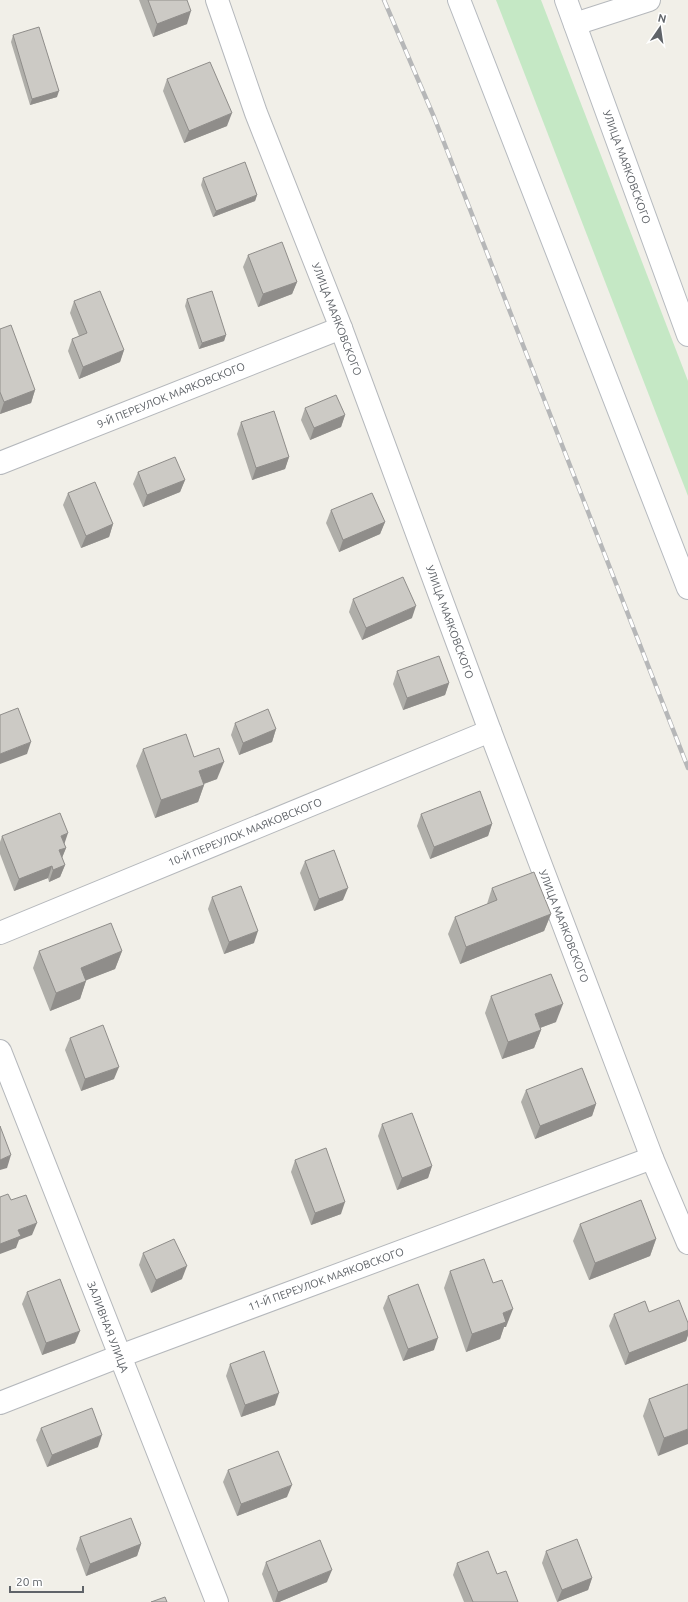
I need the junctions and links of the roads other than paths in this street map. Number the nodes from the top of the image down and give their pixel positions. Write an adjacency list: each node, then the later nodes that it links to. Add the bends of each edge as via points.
1 (217, 0): 6 (street, УЛИЦА МАЯКОВСКОГО, via 256,112)
2 (459, 0): 9 (street)
3 (566, 0): 5 (street, УЛИЦА МАЯКОВСКОГО)
4 (649, 0): 5 (street)
5 (575, 24): 7 (street, УЛИЦА МАЯКОВСКОГО)
6 (341, 328): 8 (street, 9-Й ПЕРЕУЛОК МАЯКОВСКОГО); 10 (street, УЛИЦА МАЯКОВСКОГО)
7 (688, 335)
8 (0, 463)
9 (688, 588)
10 (490, 731): 11 (street, 10-Й ПЕРЕУЛОК МАЯКОВСКОГО); 13 (street, УЛИЦА МАЯКОВСКОГО)
11 (0, 933)
12 (0, 1052): 15 (street, ЗАЛИВНАЯ УЛИЦА)
13 (652, 1158): 14 (street, УЛИЦА МАЯКОВСКОГО); 15 (street, 11-Й ПЕРЕУЛОК МАЯКОВСКОГО)
14 (688, 1243)
15 (120, 1356): 16 (street, 11-Й ПЕРЕУЛОК МАЯКОВСКОГО); 17 (street, ЗАЛИВНАЯ УЛИЦА)
16 (0, 1403)
17 (216, 1602)

